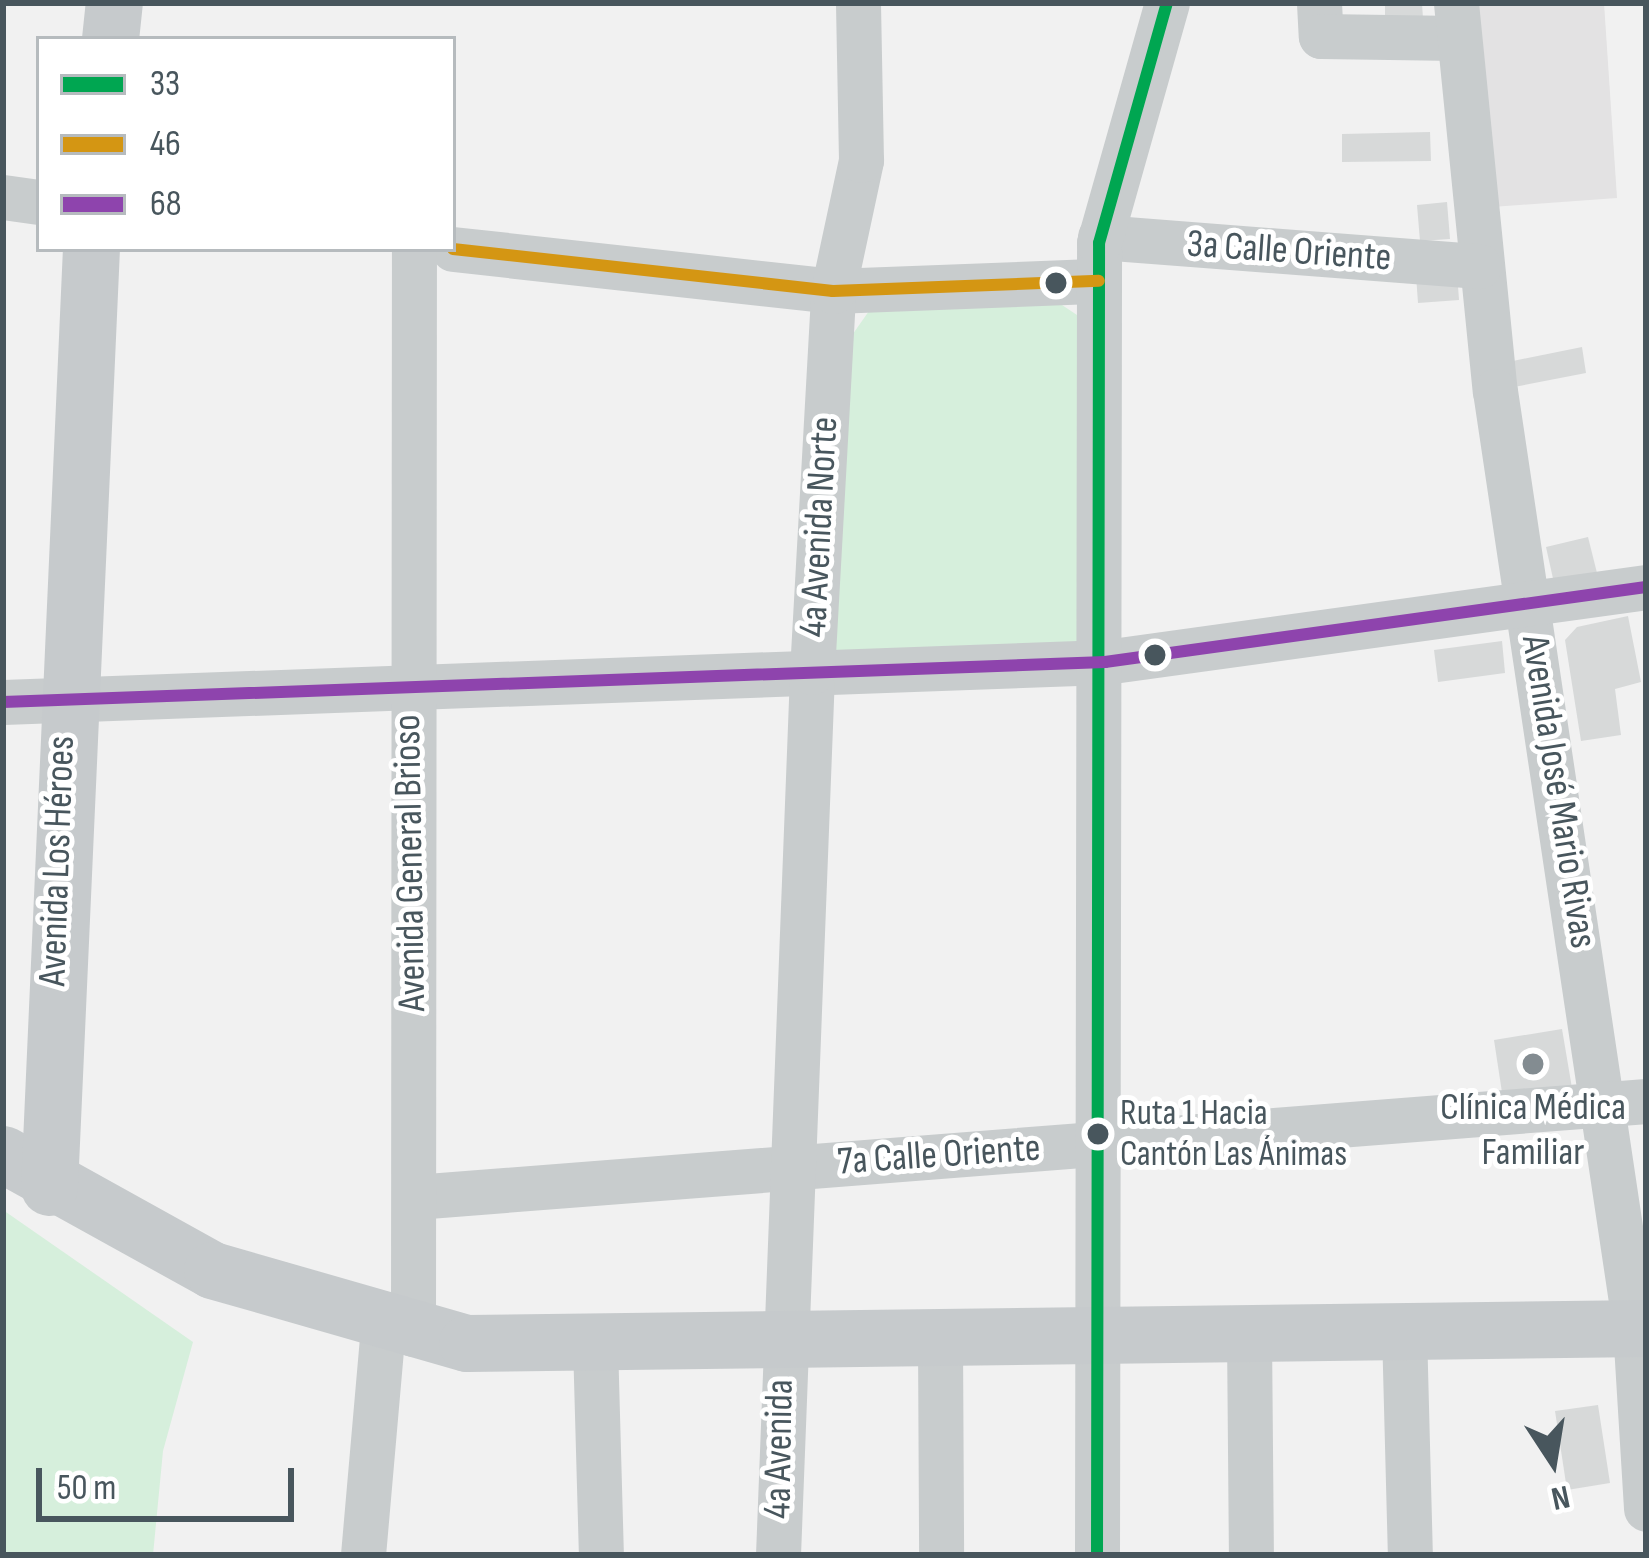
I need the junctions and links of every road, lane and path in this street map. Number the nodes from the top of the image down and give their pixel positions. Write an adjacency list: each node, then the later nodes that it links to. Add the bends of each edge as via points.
1 (114, 3): 6 (main road)
2 (858, 3): 14 (street, 4a Avenida Norte, via 861,160)
3 (1167, 3): 12 (street)
4 (1319, 3): 5 (street, via 1322,36)
5 (1456, 21): 13 (street, Avenida José Mario Rivas)
6 (110, 36)
7 (3, 197): 8 (street)
8 (36, 202)
9 (456, 249): 14 (street, 3a Calle Oriente)
10 (91, 252): 21 (main road, Avenida Los Héroes)
11 (414, 252): 19 (street, Avenida General Brioso)
12 (1099, 259): 13 (street, 3a Calle Oriente); 14 (street, 3a Calle Oriente); 17 (street)
13 (1479, 266): 16 (street, Avenida José Mario Rivas)
14 (833, 291): 18 (street, 4a Avenida Norte)
15 (1646, 587): 16 (street)
16 (1531, 610): 17 (street); 22 (street, Avenida José Mario Rivas)
17 (1105, 662): 18 (street); 23 (street)
18 (812, 673): 19 (street); 25 (street, 4a Avenida Norte)
19 (408, 694): 21 (street); 27 (street, Avenida General Brioso)
20 (3, 702): 21 (street)
21 (63, 702): 26 (main road, Avenida Los Héroes)
22 (1626, 1104): 23 (street, 7a Calle Oriente); 28 (street, Avenida José Mario Rivas)
23 (1100, 1146): 25 (street, 7a Calle Oriente); 32 (street)
24 (3, 1154): 26 (main road)
25 (787, 1166): 27 (street, 7a Calle Oriente); 34 (street, 4a Avenida Norte)
26 (49, 1186): 29 (main road, via 212,1270)
27 (415, 1197): 29 (street, Avenida General Brioso)
28 (1640, 1328): 30 (main road); 36 (street, Avenida José Mario Rivas)
29 (398, 1330): 35 (main road); 37 (street, Avenida General Brioso)
30 (1403, 1330): 31 (main road); 43 (street)
31 (1250, 1334): 32 (main road); 42 (street)
32 (1101, 1337): 33 (main road); 41 (street)
33 (940, 1340): 34 (main road); 40 (street)
34 (783, 1342): 35 (main road); 39 (street, 4a Avenida)
35 (595, 1343): 38 (street)
36 (1646, 1509)
37 (363, 1555)
38 (601, 1555)
39 (778, 1555)
40 (941, 1555)
41 (1097, 1555)
42 (1251, 1555)
43 (1410, 1555)

